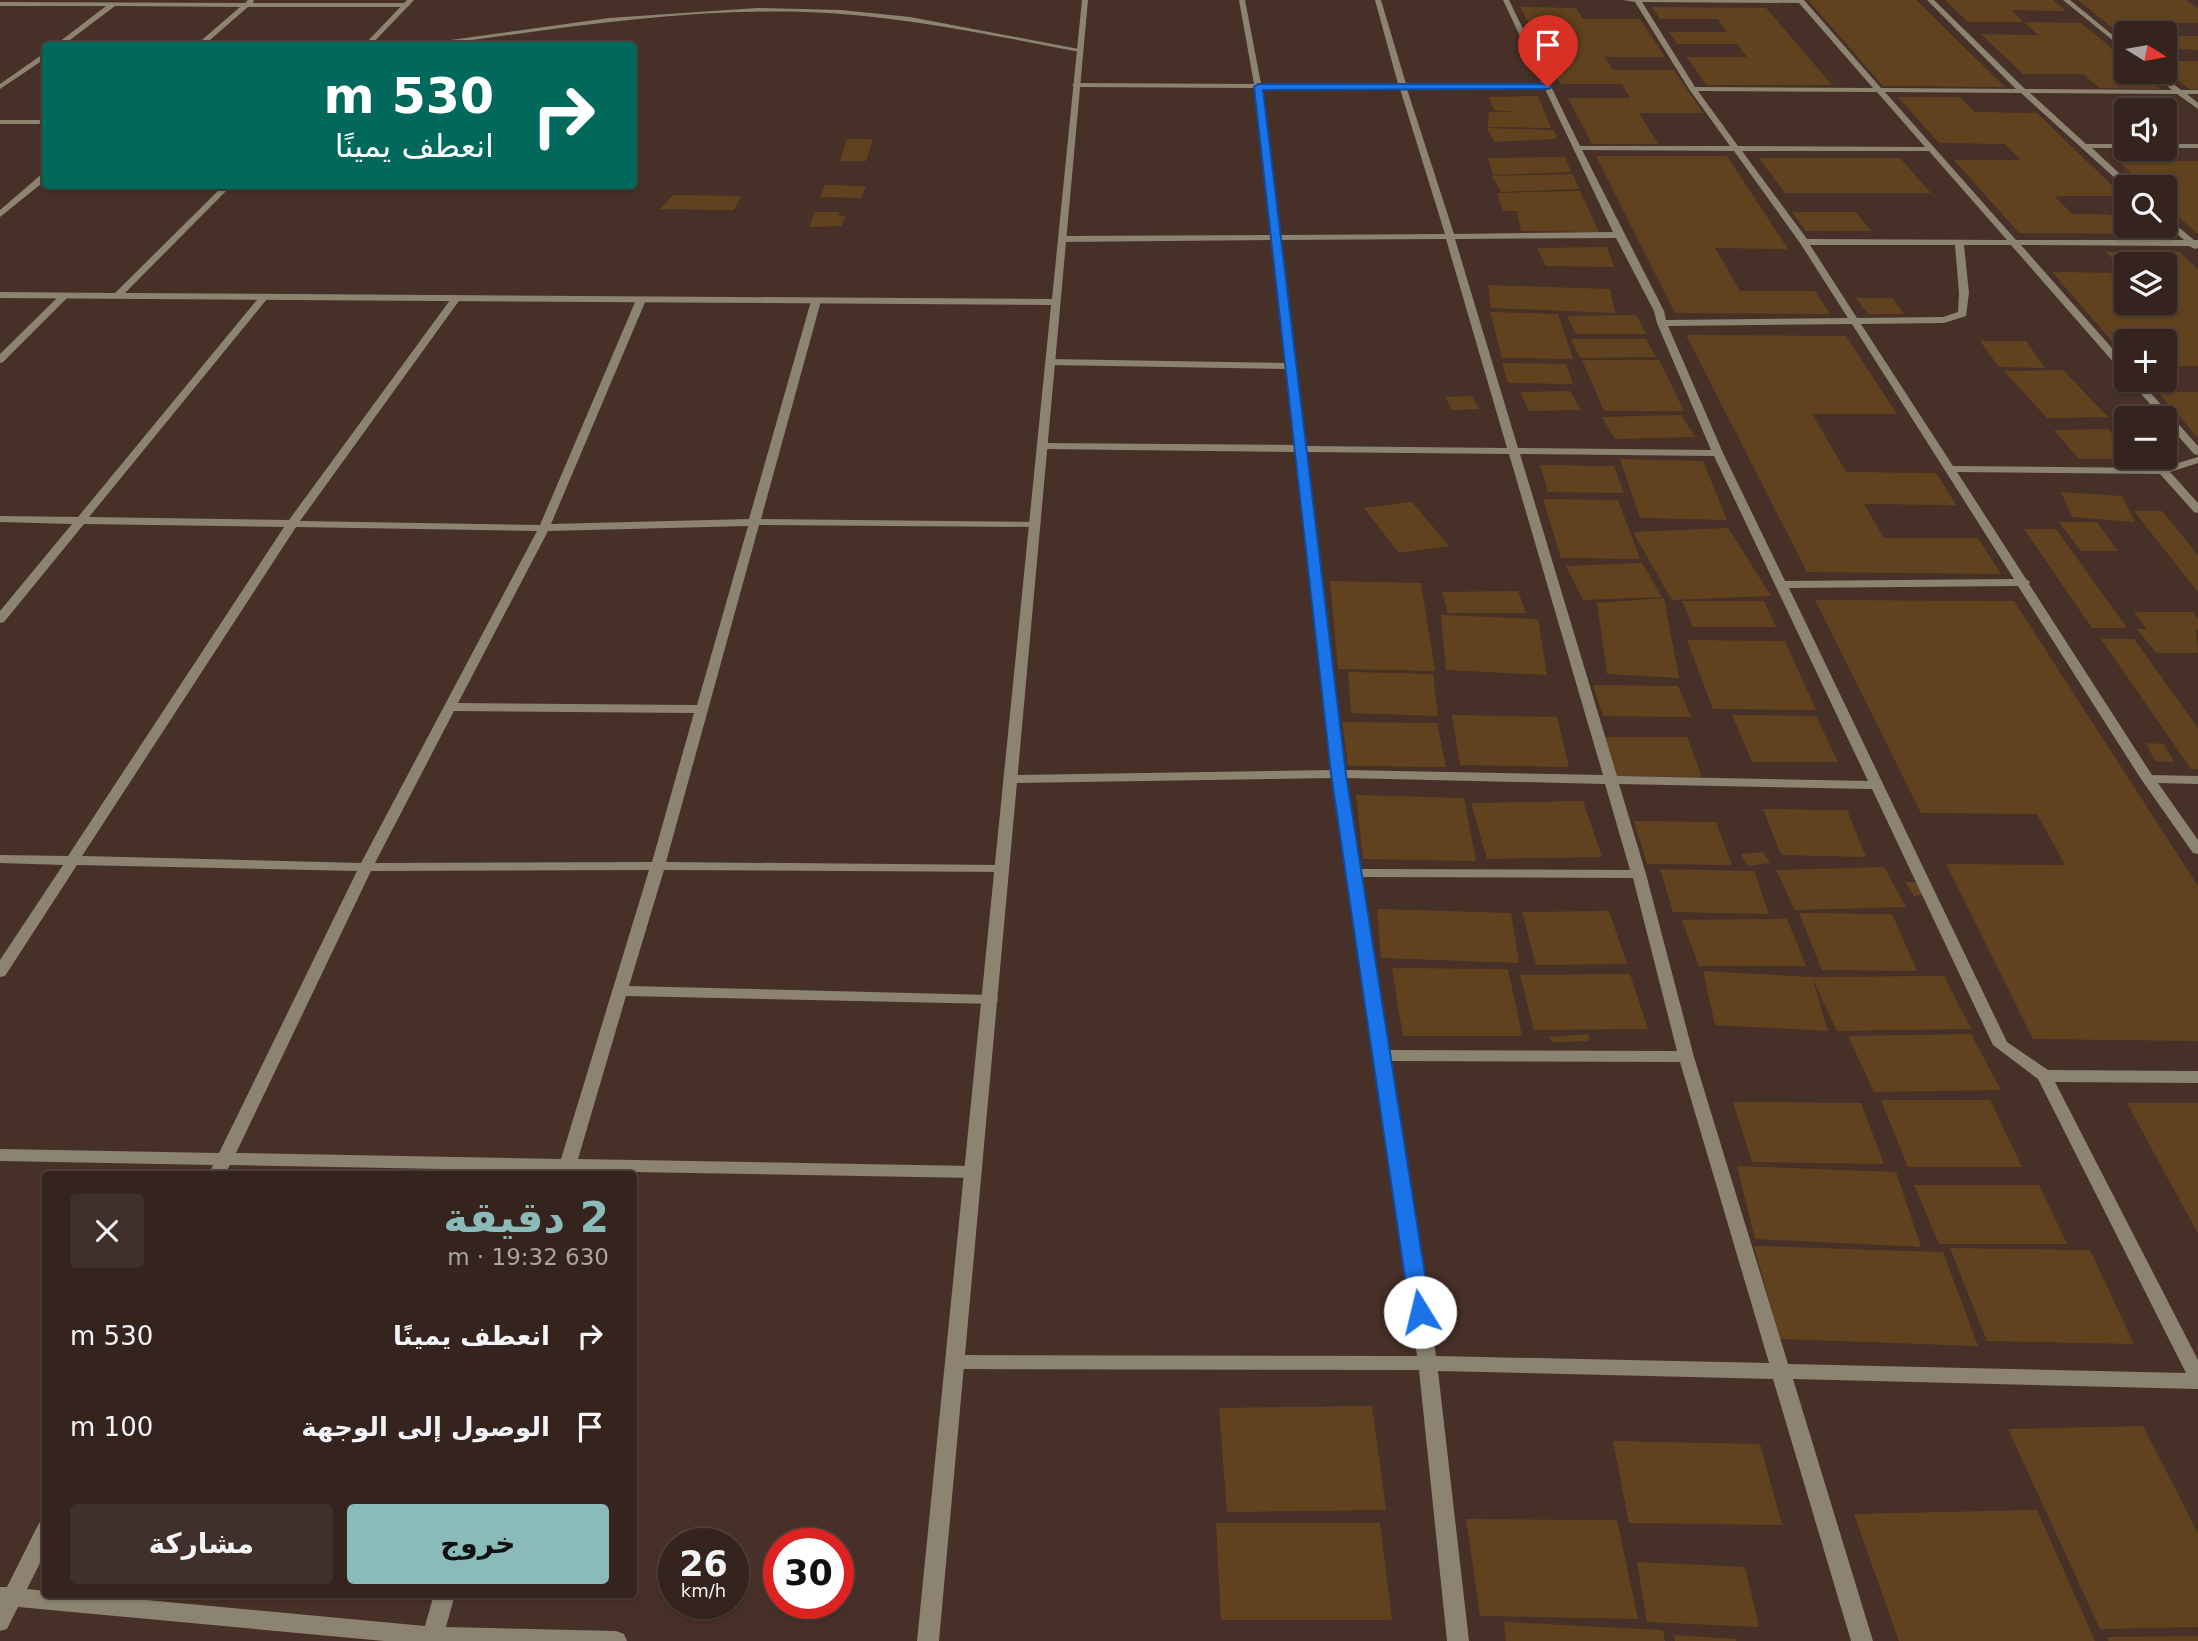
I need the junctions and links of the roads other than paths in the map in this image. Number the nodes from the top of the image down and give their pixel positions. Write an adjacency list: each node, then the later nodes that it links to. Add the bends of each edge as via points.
1 (771, 0): 15 (street)
2 (1084, 0): 21 (street)
3 (1242, 0): 26 (street)
4 (1378, 0): 28 (street)
5 (1507, 0): 27 (street)
6 (1626, 0): 7 (street)
7 (1637, 0): 8 (street); 29 (street)
8 (1800, 0): 30 (street)
9 (1930, 0): 31 (street)
10 (2066, 0): 16 (street)
11 (118, 1): 12 (street); 14 (street); 17 (street)
12 (250, 1): 13 (street); 18 (street)
13 (409, 2): 19 (street)
14 (0, 4)
15 (771, 9): 20 (street, via 659,16); 21 (street, via 891,18)
16 (2114, 39)
17 (62, 42)
18 (203, 42)
19 (370, 42)
20 (444, 42)
21 (1080, 50): 24 (street)
22 (42, 57): 25 (street)
23 (2169, 84): 32 (street)
24 (1076, 85): 26 (street); 52 (street)
25 (0, 87)
26 (1258, 87): 28 (street); 51 (street)
27 (1548, 87): 28 (street); 42 (street)
28 (1404, 88): 50 (street)
29 (1693, 89): 30 (street); 41 (street)
30 (1879, 90): 31 (street); 43 (street)
31 (2024, 92): 32 (street); 37 (street)
32 (2179, 92): 33 (street); 34 (street)
33 (2198, 93)
34 (2198, 107)
35 (0, 122): 36 (street)
36 (42, 122)
37 (2085, 146): 38 (street); 44 (street)
38 (2114, 146)
39 (2177, 146): 40 (street)
40 (2198, 146)
41 (1737, 147): 42 (street); 43 (street); 53 (street)
42 (1578, 148): 49 (street)
43 (1931, 149): 54 (street)
44 (2117, 175)
45 (42, 178): 47 (street)
46 (224, 189): 59 (street)
47 (0, 214)
48 (2177, 229): 56 (street)
49 (1619, 235): 50 (street); 66 (street)
50 (1450, 236): 51 (street); 74 (street)
51 (1277, 237): 52 (street); 70 (street)
52 (1062, 239): 64 (street)
53 (1804, 242): 55 (street); 65 (street)
54 (2013, 242): 55 (street); 56 (street); 67 (street)
55 (1959, 243): 65 (street, via 1963,314 1944,320)
56 (2196, 245)
57 (0, 295): 58 (street)
58 (64, 296): 59 (street); 68 (street)
59 (117, 296): 60 (street)
60 (264, 297): 61 (street); 82 (street)
61 (456, 299): 62 (street); 84 (street)
62 (640, 300): 63 (street); 86 (street)
63 (816, 301): 64 (street); 83 (street)
64 (1056, 302): 69 (street)
65 (1856, 321): 66 (street); 78 (street)
66 (1661, 323): 76 (street)
67 (2114, 356)
68 (0, 360)
69 (1050, 362): 70 (street); 72 (street)
70 (1291, 366): 73 (street)
71 (2145, 392): 75 (street)
72 (1042, 446): 73 (street); 85 (street)
73 (1301, 449): 74 (street); 92 (street)
74 (1515, 451): 76 (street); 95 (street)
75 (2198, 452)
76 (1718, 453): 88 (street)
77 (2198, 460): 79 (street)
78 (1951, 469): 79 (street); 87 (street)
79 (2163, 471): 80 (street)
80 (2198, 510)
81 (0, 519): 82 (street)
82 (83, 520): 84 (street); 89 (street)
83 (753, 522): 85 (street); 86 (street); 91 (street)
84 (292, 524): 86 (street); 100 (street)
85 (1035, 524): 93 (street)
86 (544, 528): 90 (street)
87 (2024, 582): 88 (street); 94 (street)
88 (1781, 585): 97 (street)
89 (0, 619)
90 (450, 707): 91 (street); 102 (street)
91 (701, 709): 101 (street)
92 (1339, 774): 93 (street); 95 (street); 104 (street)
93 (1010, 779): 103 (street)
94 (2148, 779): 96 (street); 98 (street)
95 (1610, 780): 97 (street); 105 (street)
96 (2198, 780)
97 (1877, 785): 111 (street, via 2001,1045)
98 (2198, 850)
99 (0, 859): 100 (street)
100 (75, 860): 102 (street); 106 (street)
101 (658, 866): 102 (street); 103 (street); 107 (street)
102 (366, 867): 114 (street)
103 (1002, 869): 108 (street)
104 (1354, 873): 105 (street); 109 (street)
105 (1639, 874): 110 (street)
106 (0, 972)
107 (620, 991): 108 (street); 115 (street)
108 (990, 1000): 116 (street)
109 (1381, 1055): 110 (street); 118 (street)
110 (1686, 1057): 119 (street)
111 (2044, 1076): 112 (street); 120 (street)
112 (2198, 1077)
113 (0, 1155): 114 (street)
114 (220, 1168): 115 (street)
115 (567, 1169): 116 (street)
116 (973, 1172): 117 (street)
117 (955, 1362): 118 (street); 127 (street)
118 (1428, 1363): 119 (street); 128 (street)
119 (1780, 1370): 120 (street); 129 (street)
120 (2198, 1380)
121 (42, 1536): 122 (street)
122 (6, 1597): 124 (street); 125 (street)
123 (444, 1598): 125 (street)
124 (0, 1622)
125 (432, 1639): 126 (street)
126 (616, 1641)
127 (928, 1641)
128 (1458, 1641)
129 (1862, 1641)

